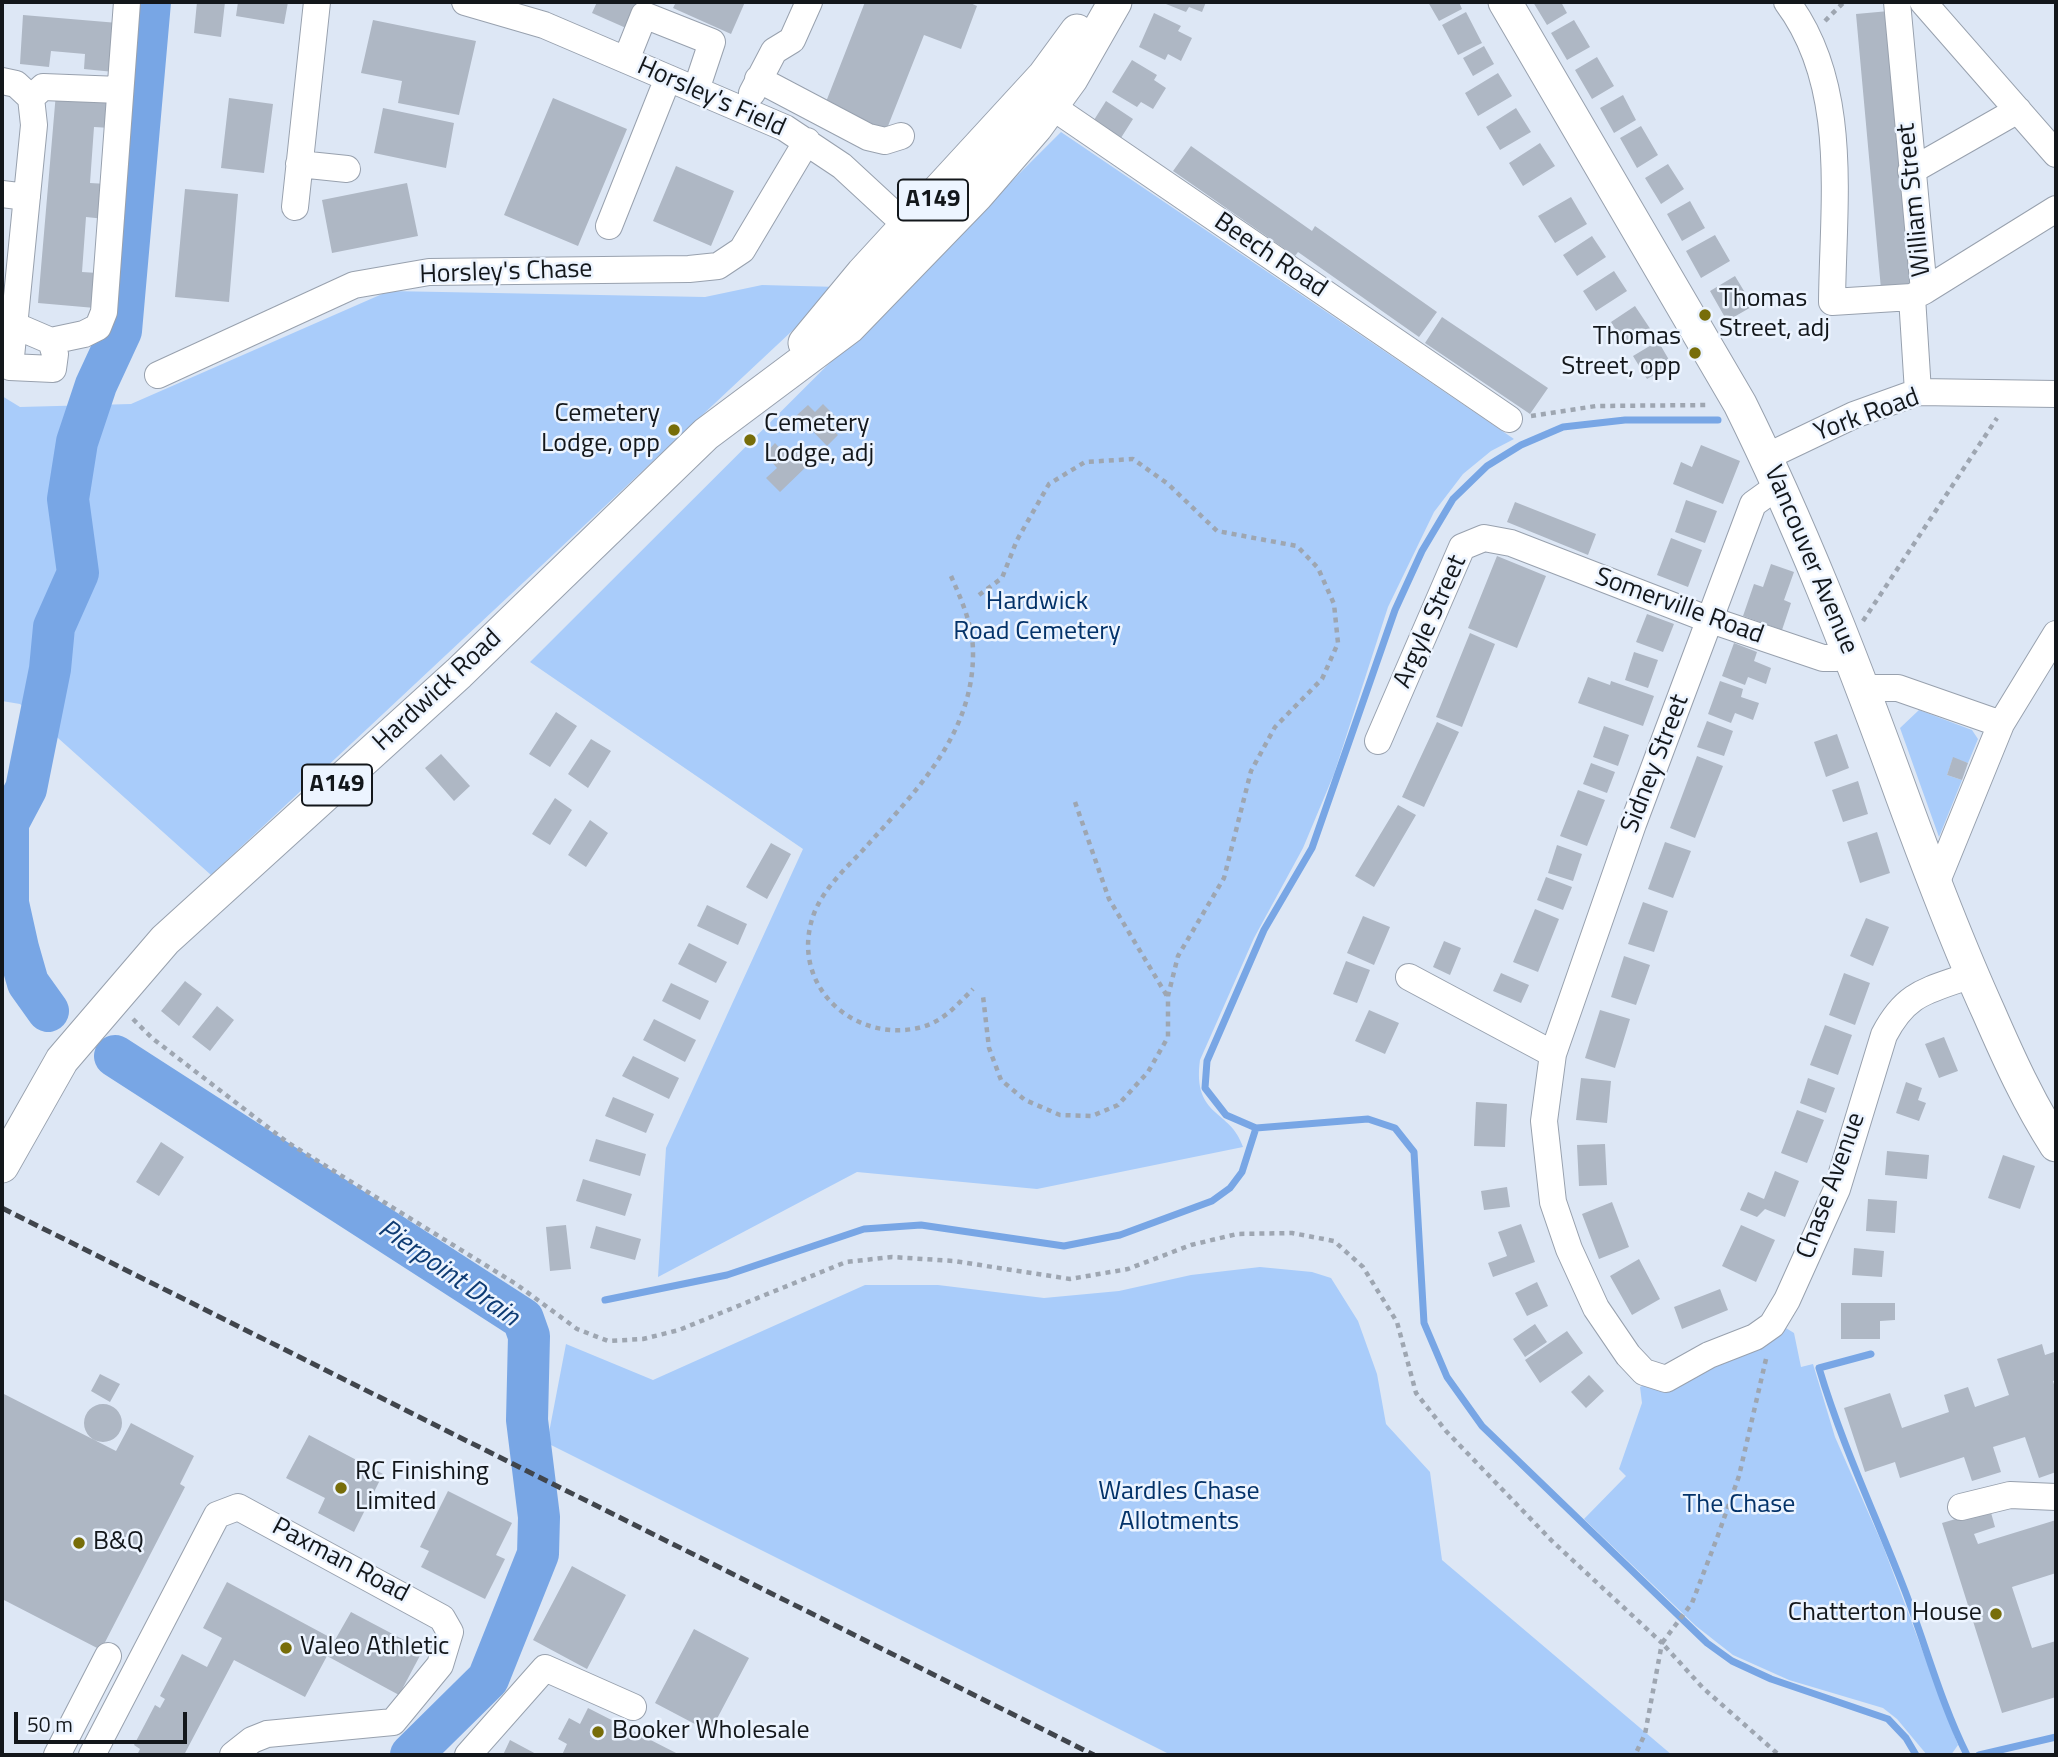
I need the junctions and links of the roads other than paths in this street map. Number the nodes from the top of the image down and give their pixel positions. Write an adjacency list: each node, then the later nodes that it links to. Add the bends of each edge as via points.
1 (127, 2): 15 (street)
2 (317, 2): 24 (street)
3 (465, 2): 11 (street, Horsley's Field, via 544,25)
4 (809, 2): 13 (street, via 792,40 774,51)
5 (1096, 2): 18 (main road, Hardwick Road / A149)
6 (1115, 2): 18 (main road, Hardwick Road / A149, via 1082,62)
7 (1505, 2): 39 (main road, Vancouver Avenue, via 1740,404)
8 (1787, 2): 32 (street, via 1810,43 1834,125 1832,302)
9 (1897, 2): 26 (street, William Street)
10 (1923, 2): 19 (street)
11 (626, 60): 12 (street, Horsley's Field); 16 (street, via 644,15 712,42)
12 (668, 78): 16 (street, Horsley's Field); 30 (street)
13 (758, 79): 20 (street); 21 (street, via 868,137 885,141)
14 (2, 81): 17 (street, via 16,84)
15 (120, 90): 17 (street, via 43,87); 34 (street, via 104,312 98,327)
16 (696, 90): 20 (street, Horsley's Field)
17 (31, 98): 27 (street, via 34,125)
18 (1041, 99): 31 (main road, Hardwick Road / A149, via 977,195); 38 (street, Beech Road)
19 (2018, 110): 23 (street); 26 (street)
20 (745, 111): 22 (street, Horsley's Field)
21 (901, 136)
22 (807, 141): 31 (street, Horsley's Field, via 842,166); 35 (street, Horsley's Chase, via 742,250 718,266 429,272 354,285)
23 (2056, 154)
24 (299, 164): 25 (street); 28 (street)
25 (347, 169)
26 (1911, 171): 32 (street, William Street)
27 (14, 196): 33 (street)
28 (295, 207)
29 (2056, 209): 32 (street)
30 (608, 226)
31 (917, 236): 52 (main road, Hardwick Road / A149, via 849,327 706,434 459,673 165,940 62,1060)
32 (1918, 294): 36 (street, William Street)
33 (16, 326): 34 (street); 34 (street, via 10,367 53,369)
34 (51, 341)
35 (158, 375)
36 (1918, 392): 37 (street, York Road); 39 (street, York Road, via 1854,415)
37 (2056, 394)
38 (1509, 419)
39 (1772, 472): 41 (street, Sidney Street, via 1754,504); 43 (main road, Vancouver Avenue)
40 (1511, 543): 41 (street, Somerville Road); 46 (street, Argyle Street, via 1484,538 1462,547)
41 (1710, 620): 43 (street, Somerville Road, via 1823,658 1836,658); 50 (street, Sidney Street)
42 (2056, 634): 45 (street)
43 (1846, 644): 44 (main road, Vancouver Avenue)
44 (1863, 688): 45 (street, via 1898,688); 47 (main road, Vancouver Avenue)
45 (2001, 724): 47 (street)
46 (1378, 741)
47 (1935, 886): 48 (main road, Vancouver Avenue)
48 (1972, 975): 51 (main road, Vancouver Avenue, via 2029,1103); 53 (street, Chase Avenue, via 1912,996 1895,1014 1884,1035 1837,1189 1772,1325)
49 (1409, 977): 50 (street)
50 (1553, 1054): 53 (street, Sidney Street, via 1544,1121 1553,1202 1569,1249 1596,1308 1628,1355 1644,1372)
51 (2056, 1145)
52 (2, 1165)
53 (1666, 1379)
54 (2056, 1497): 55 (street, via 2010,1495)
55 (1961, 1507)
56 (108, 1656): 58 (street)
57 (633, 1707): 61 (street, via 545,1668)
58 (57, 1755)
59 (92, 1755): 60 (street, Paxman Road, via 217,1515 238,1507 442,1618 450,1632 440,1665 393,1722 267,1734)
60 (233, 1755)
61 (468, 1755)

